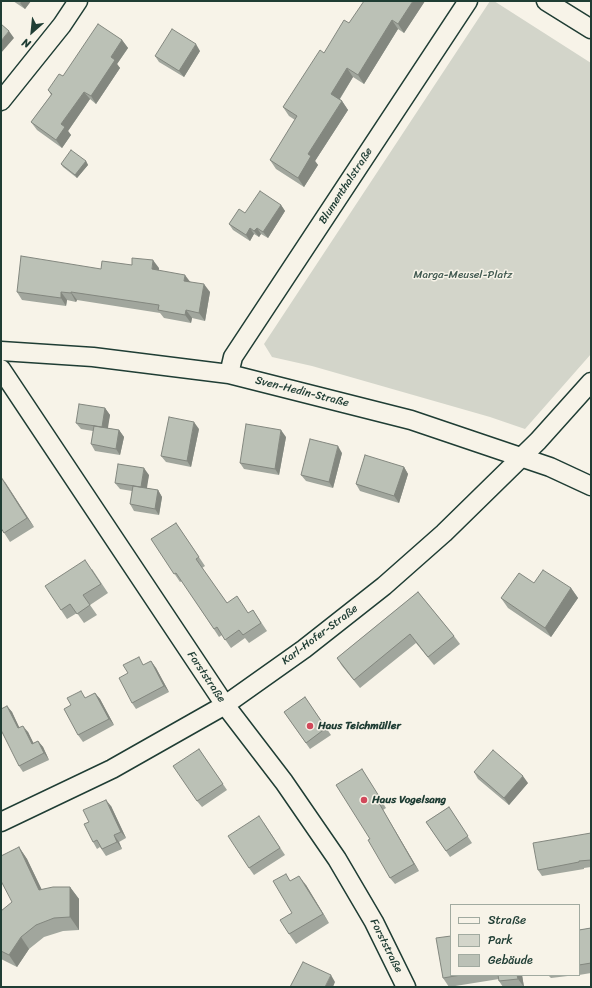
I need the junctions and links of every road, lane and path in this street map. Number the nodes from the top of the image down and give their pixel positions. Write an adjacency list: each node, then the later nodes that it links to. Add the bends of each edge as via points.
1 (78, 1): 5 (street)
2 (468, 1): 8 (street, Blumenthalstraße, via 233,357)
3 (546, 1): 4 (street)
4 (591, 30)
5 (1, 101)
6 (1, 351): 8 (street, Sven-Hedin-Straße, via 93,357)
7 (1, 369): 12 (street, Forststraße)
8 (230, 374): 10 (street, Sven-Hedin-Straße, via 411,420)
9 (591, 382): 10 (street, Karl-Hofer-Straße)
10 (522, 457): 11 (street, Sven-Hedin-Straße); 12 (street, Karl-Hofer-Straße, via 444,533 384,586 304,649)
11 (591, 486)
12 (225, 705): 13 (street, Karl-Hofer-Straße, via 112,769); 14 (street, Forststraße, via 284,782 337,859 374,922)
13 (1, 822)
14 (406, 987)

